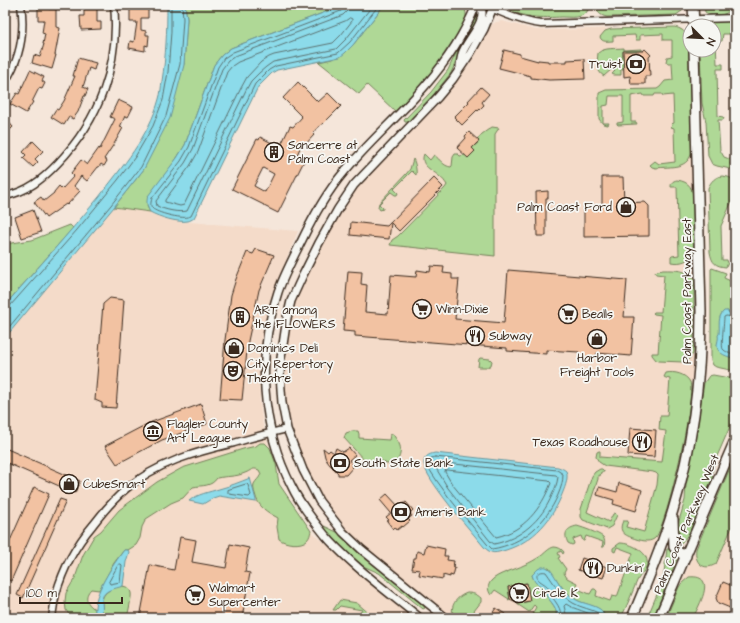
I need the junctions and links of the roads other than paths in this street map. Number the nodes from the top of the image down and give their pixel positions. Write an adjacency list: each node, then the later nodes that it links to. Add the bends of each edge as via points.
1 (21, 5): 13 (street, via 23,27 20,45 15,63)
2 (114, 5): 14 (street, via 115,37 111,65 98,106 73,147 44,178 26,190)
3 (476, 5): 16 (street, via 461,36 439,69 334,184 294,256 278,292 267,337 265,386)
4 (480, 5): 12 (street, via 482,16 462,54)
5 (693, 5): 7 (main road)
6 (492, 6): 10 (street, via 519,20 541,24); 12 (street, via 484,28)
7 (694, 18)
8 (735, 18): 9 (street)
9 (722, 20)
10 (682, 23)
11 (694, 58): 18 (main road, Palm Coast Parkway East, via 701,289 700,350 690,439)
12 (459, 70): 15 (street, via 438,97 354,185 328,226 302,277 291,301 281,358 282,403)
13 (5, 82)
14 (5, 196)
15 (287, 429): 16 (street); 20 (street, via 302,470 319,501 343,532)
16 (271, 433): 21 (street, via 185,456 154,471 126,489 102,513 76,549 61,578); 22 (street, via 292,488 325,536 363,572)
17 (735, 440): 19 (main road, Palm Coast Parkway West)
18 (673, 510): 19 (main road, via 674,547); 23 (main road, Palm Coast Parkway East)
19 (686, 556): 24 (main road, Palm Coast Parkway West)
20 (441, 616)
21 (52, 618)
22 (420, 618)
23 (632, 618)
24 (659, 618)

